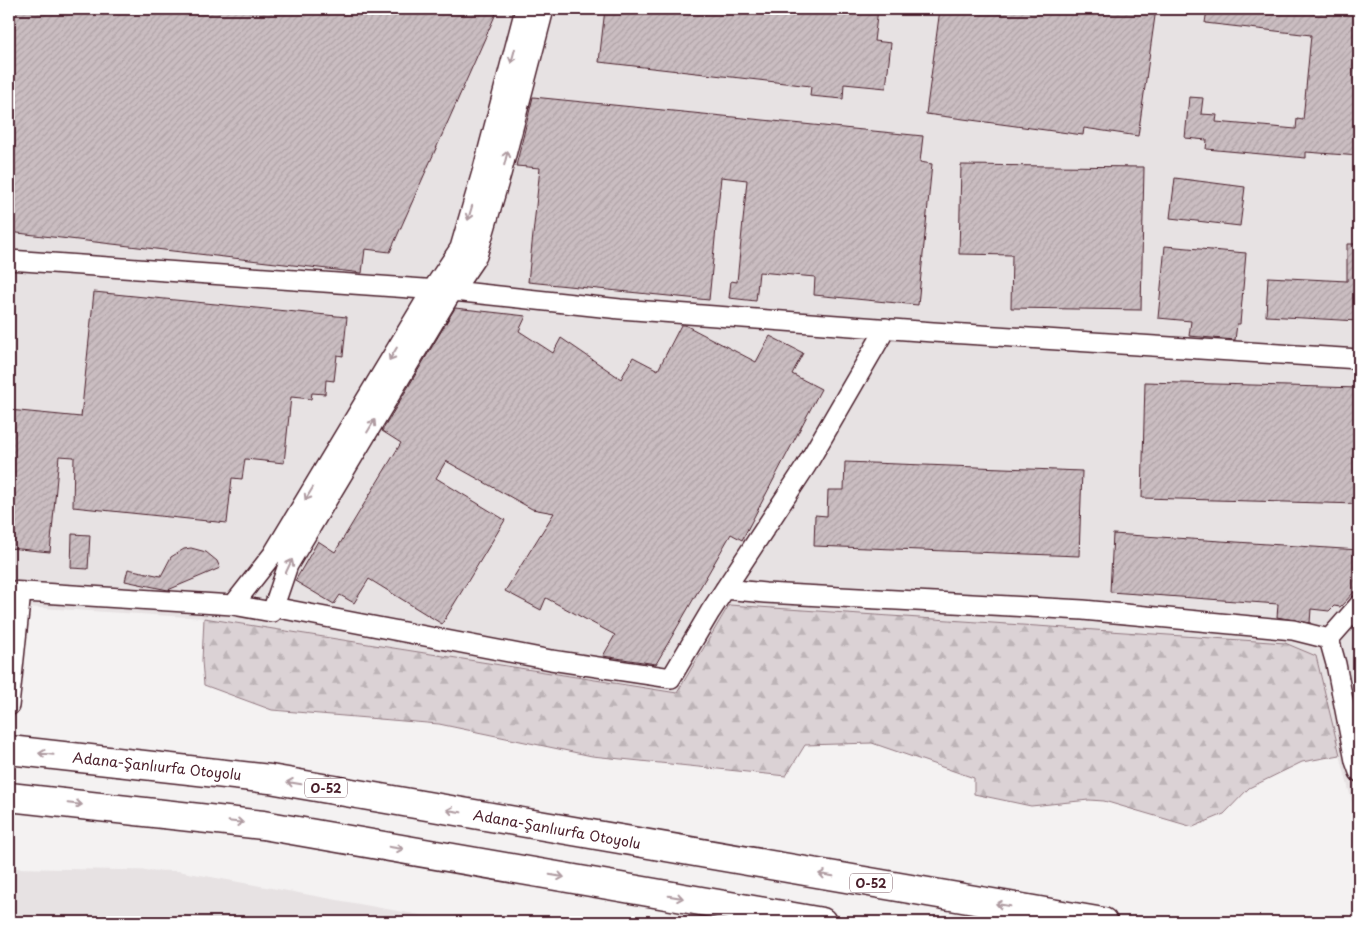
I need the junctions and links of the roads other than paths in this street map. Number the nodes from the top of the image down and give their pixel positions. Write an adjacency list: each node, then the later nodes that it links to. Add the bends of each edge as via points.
1 (525, 9): 4 (street, one-way to 4, via 460,248)
2 (544, 9): 5 (street, one-way to 2, via 477,256)
3 (9, 260): 4 (street)
4 (432, 290): 5 (street); 10 (street, one-way to 10, via 273,554)
5 (453, 291): 6 (street, via 620,309); 12 (street, one-way to 5, via 288,565)
6 (886, 328): 7 (street); 8 (street, via 806,466)
7 (1359, 359)
8 (725, 589): 12 (street, via 671,678); 13 (street, via 1083,610 1293,630)
9 (15, 592): 10 (street); 14 (street)
10 (233, 605): 12 (street)
11 (1359, 605): 13 (street)
12 (273, 610)
13 (1329, 639): 16 (street)
14 (9, 706)
15 (9, 750): 19 (highway, Adana-Şanlıurfa Otoyolu / O-52, one-way to 15, via 270,779)
16 (1359, 772)
17 (9, 797): 18 (highway, one-way to 18, via 263,825)
18 (822, 922)
19 (1103, 922)

